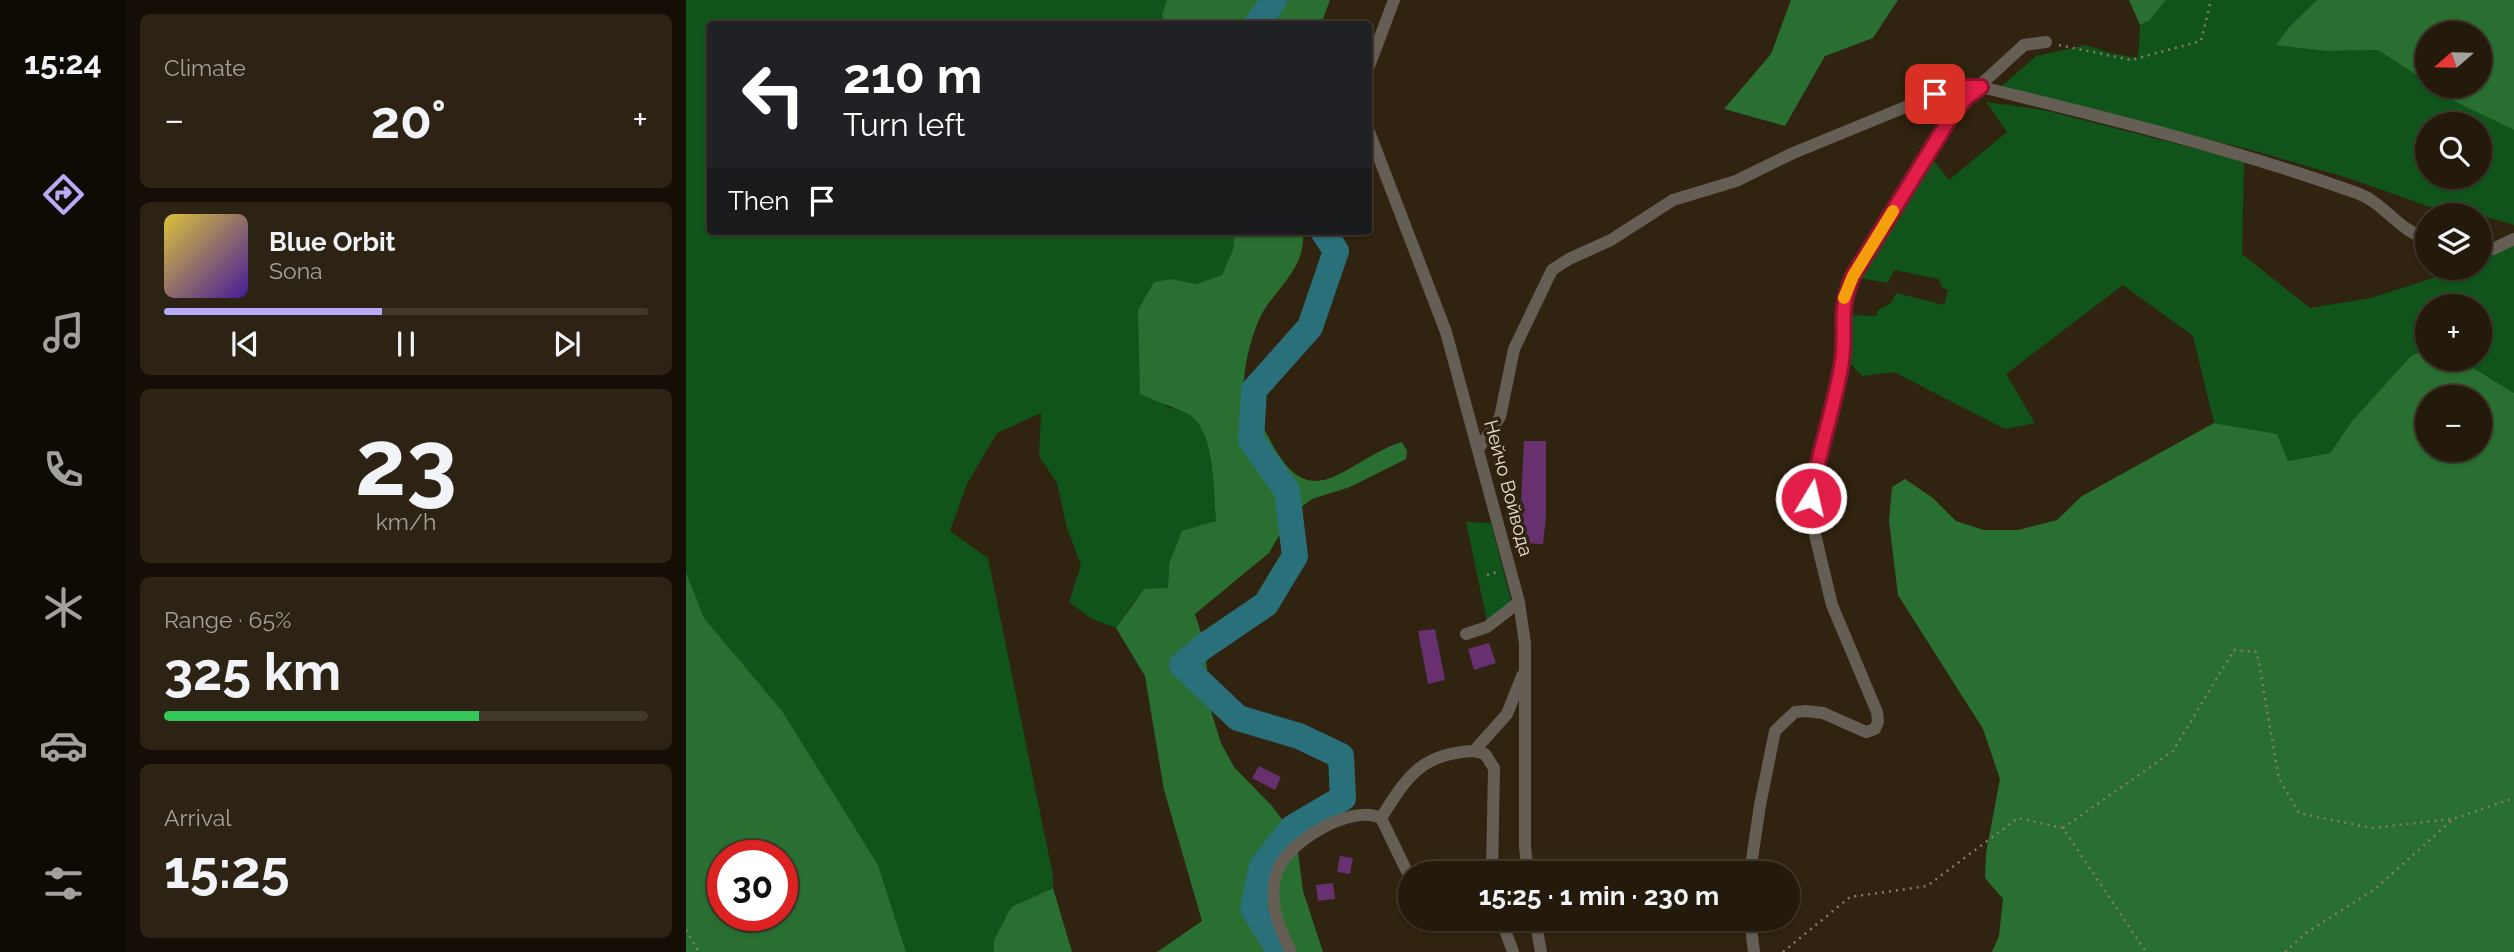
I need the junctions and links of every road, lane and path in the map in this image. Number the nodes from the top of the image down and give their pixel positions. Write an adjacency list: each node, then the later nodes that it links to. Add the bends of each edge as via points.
1 (1394, 0): 4 (street)
2 (2211, 0): 3 (path, via 2201,41 2131,60)
3 (2046, 42): 5 (street, via 2025,46)
4 (1372, 58)
5 (1981, 87): 7 (street, via 2245,154 2361,194); 10 (street, via 1954,87 1736,181 1673,200 1611,240 1552,270 1514,349 1500,417); 22 (street, via 1952,115 1853,276 1844,298 1842,359 1817,460 1812,522 1832,605 1878,722 1866,732 1823,713 1794,712 1775,731)
6 (1372, 139): 10 (street, Нейчо Войвода, via 1446,332)
7 (2415, 233)
8 (2514, 239): 9 (street)
9 (2492, 249)
10 (1479, 448): 11 (street, Нейчо Войвода)
11 (1518, 602): 12 (street, via 1487,627); 13 (street, Нейчо Войвода)
12 (1466, 634)
13 (1525, 669): 14 (street, via 1507,715); 21 (street, Нейчо Войвода)
14 (1474, 751): 16 (street, via 1428,761 1413,772); 20 (street, via 1485,754 1494,768)
15 (2514, 798): 17 (path)
16 (1381, 818): 19 (street); 28 (street, via 1359,815 1318,830 1282,862 1275,875 1275,918)
17 (2453, 819): 18 (path, via 2371,828 2300,813 2279,779 2257,652 2234,650 2173,751); 34 (path, via 2375,889 2306,933)
18 (2063, 828): 32 (path, via 2018,818 1927,886 1850,897); 33 (path)
19 (1402, 861)
20 (1492, 861)
21 (1527, 861)
22 (1752, 861)
23 (686, 930): 27 (path)
24 (1505, 931): 29 (street)
25 (1537, 931): 30 (street)
26 (1751, 931): 31 (street)
27 (698, 952)
28 (1291, 952)
29 (1513, 952)
30 (1541, 952)
31 (1754, 952)
32 (1783, 952)
33 (2146, 952)
34 (2285, 952)

